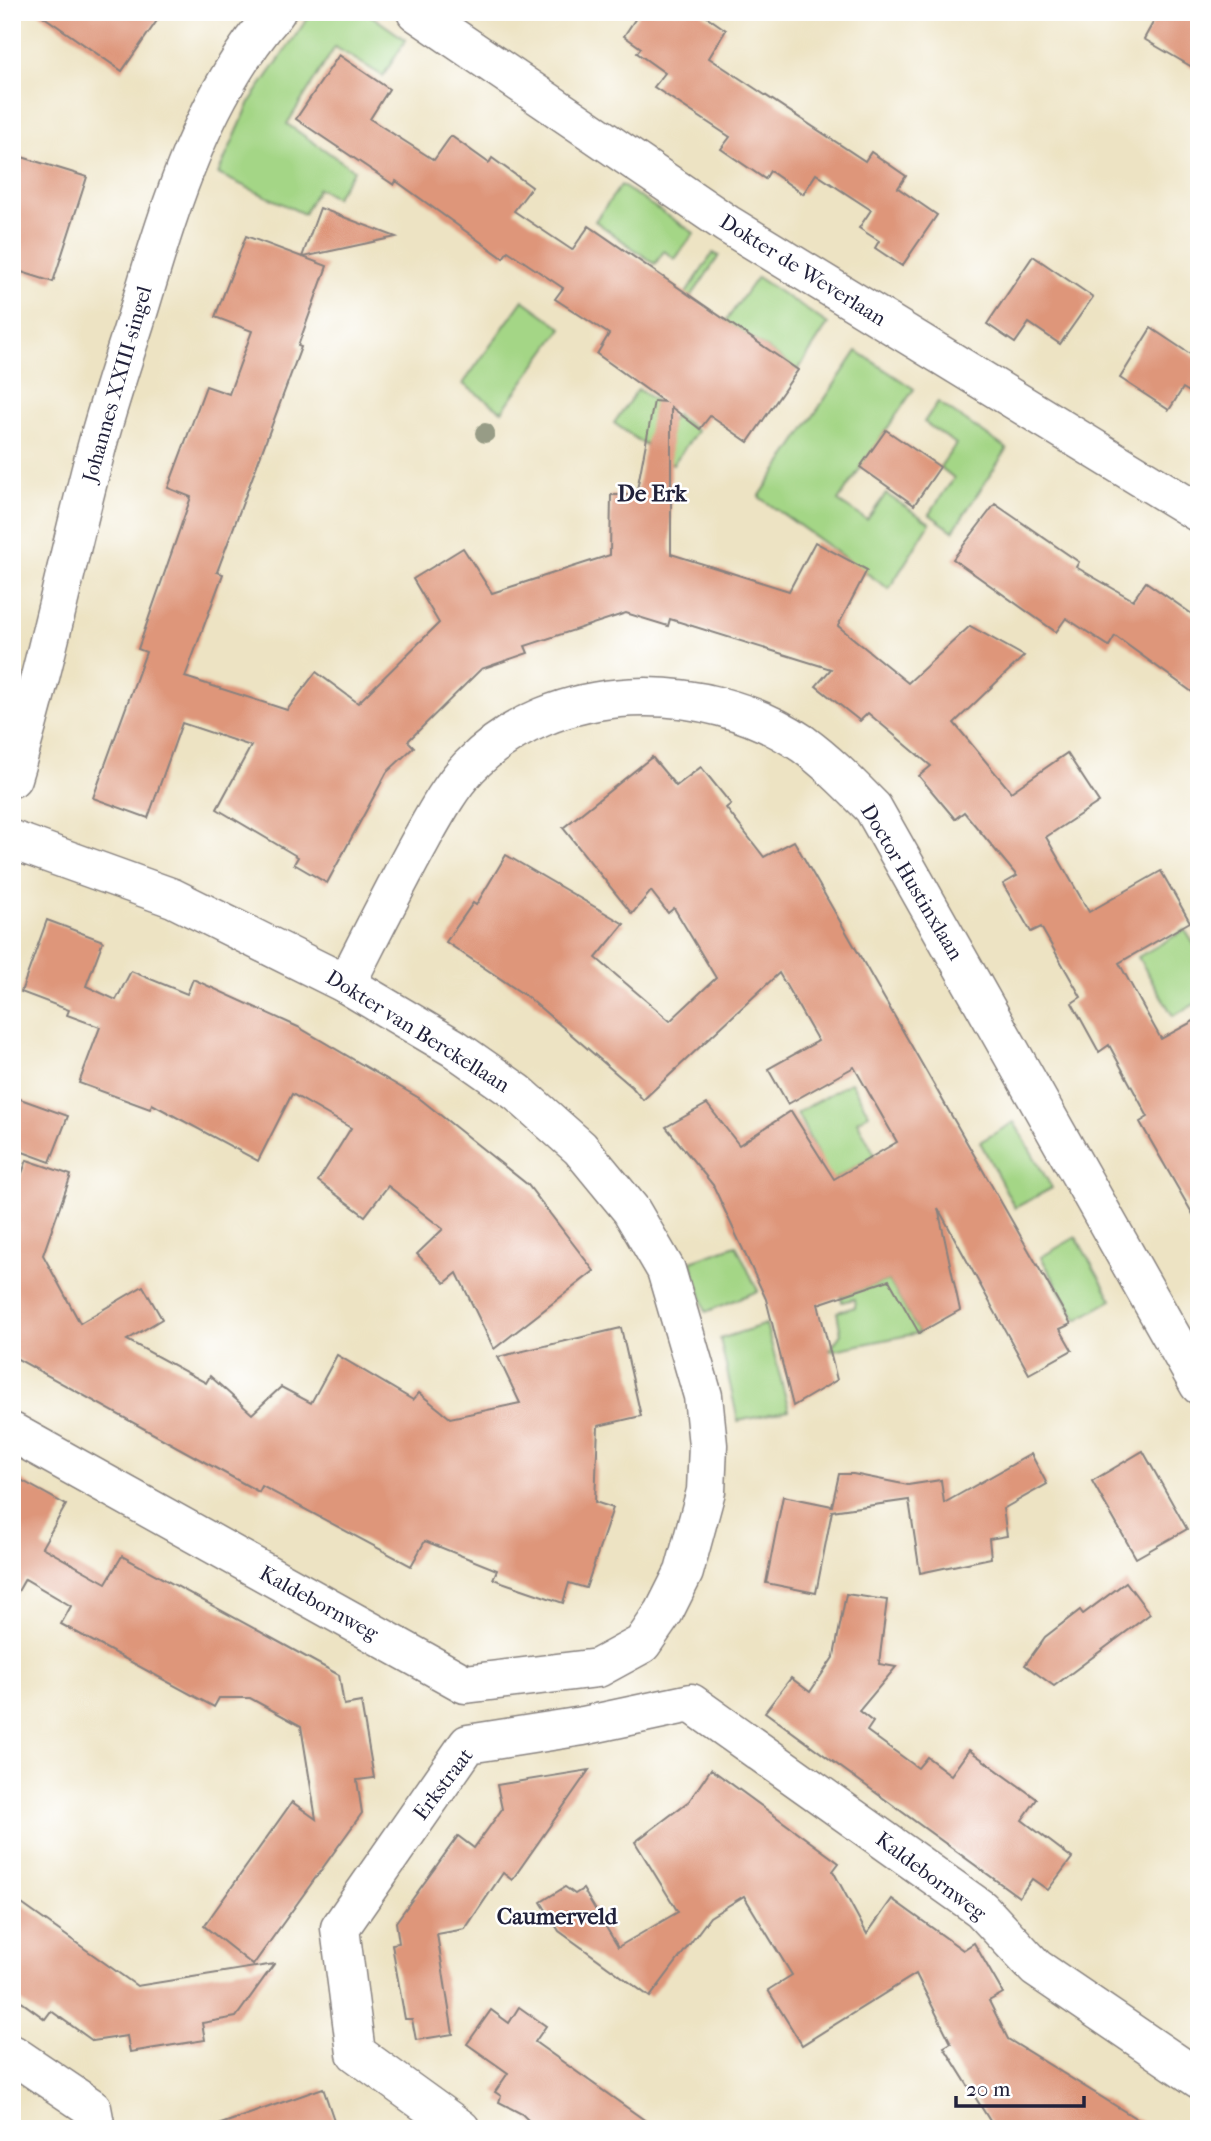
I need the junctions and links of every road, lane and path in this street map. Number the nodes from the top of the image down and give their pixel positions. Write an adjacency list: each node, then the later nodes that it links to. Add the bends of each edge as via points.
1 (276, 12): 4 (street, Johannes XXIII-singel, via 210,110 164,225 96,448)
2 (416, 12): 3 (street, Dokter de Weverlaan, via 727,224)
3 (1199, 513)
4 (12, 778)
5 (12, 840): 6 (street, Dokter van Berckellaan, via 173,898)
6 (346, 984): 7 (street, Doctor Hustinxlaan, via 443,801 469,767 510,733 596,699 700,703 751,718 801,743 873,808); 9 (street, Dokter van Berckellaan, via 465,1055 570,1139 631,1210 666,1270 703,1396 706,1491 684,1572)
7 (1199, 1385)
8 (12, 1432): 9 (street, Kaldebornweg, via 465,1684 598,1668)
9 (642, 1644)
10 (691, 1703): 12 (street, Kaldebornweg, via 981,1909 1036,1968); 14 (street, Erkstraat, via 468,1744 340,1928 356,2053)
11 (12, 2054): 13 (street, via 92,2108)
12 (1199, 2079)
13 (96, 2129)
14 (461, 2129)

